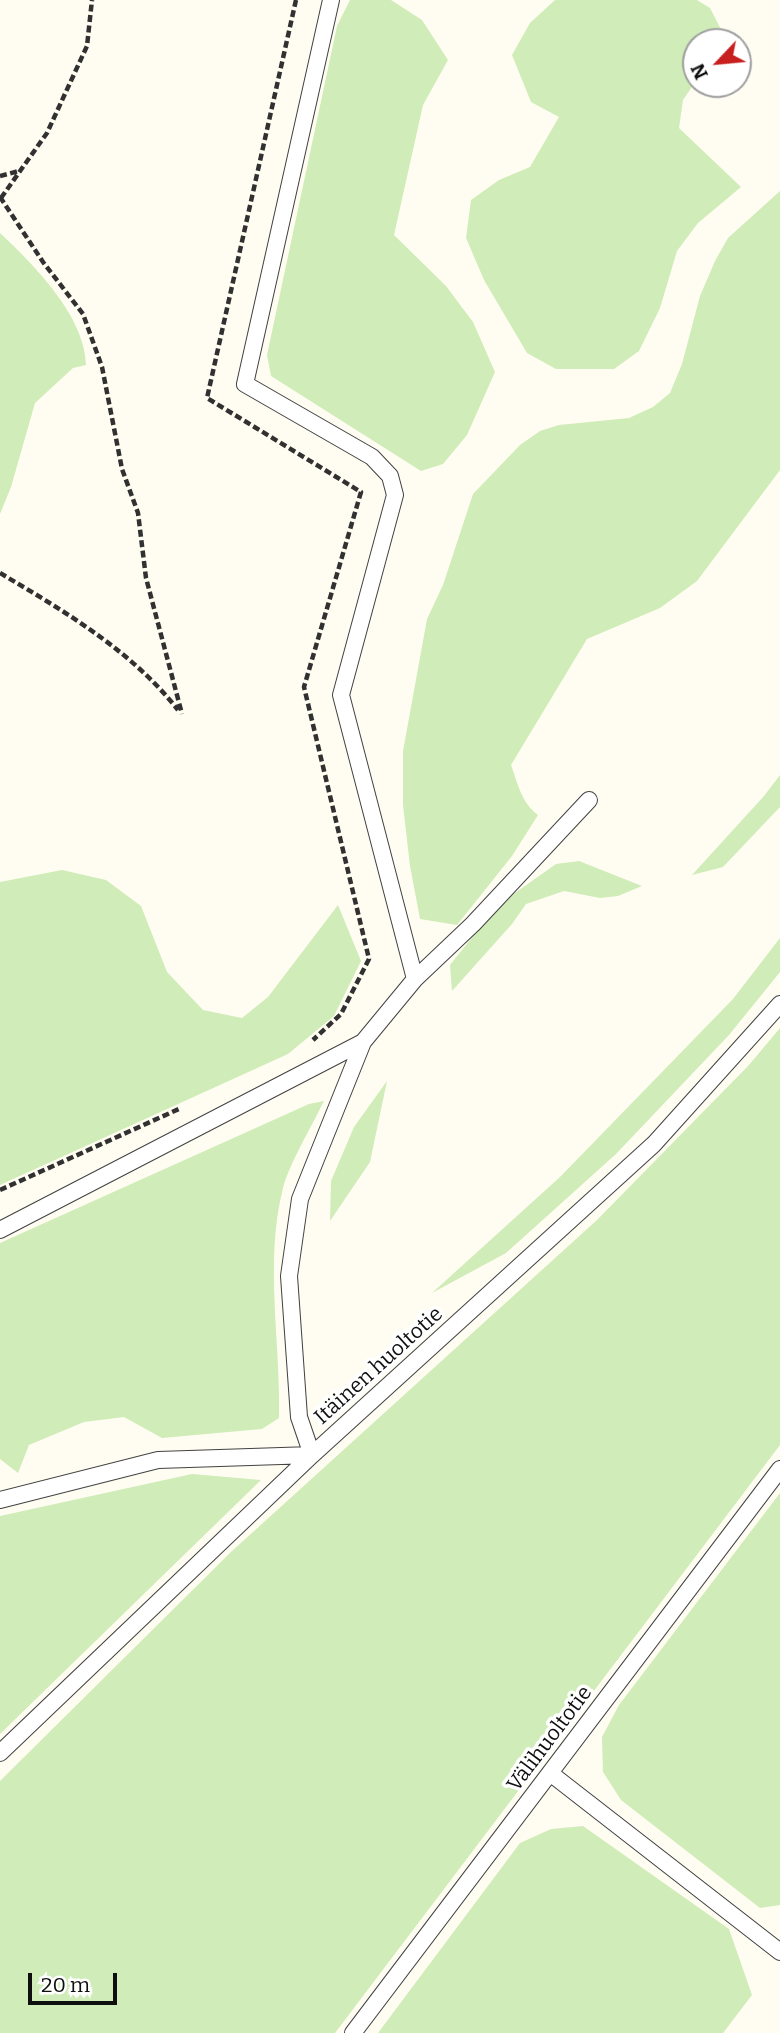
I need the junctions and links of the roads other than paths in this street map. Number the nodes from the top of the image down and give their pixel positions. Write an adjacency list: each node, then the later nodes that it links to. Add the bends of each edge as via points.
1 (331, 0): 3 (lane, via 245,384 372,457 390,475 395,495 341,695)
2 (589, 800): 3 (lane, via 473,925)
3 (415, 979): 5 (lane)
4 (780, 1004): 7 (lane, Itäinen huoltotie, via 654,1144)
5 (363, 1042): 6 (lane); 7 (lane, via 300,1199 289,1276 299,1417)
6 (0, 1230)
7 (312, 1455): 9 (lane, via 158,1460); 10 (lane, Itäinen huoltotie)
8 (780, 1469): 11 (lane, Välihuoltotie)
9 (0, 1500)
10 (0, 1754)
11 (550, 1773): 12 (lane); 13 (lane, Välihuoltotie)
12 (780, 1952)
13 (353, 2033)

